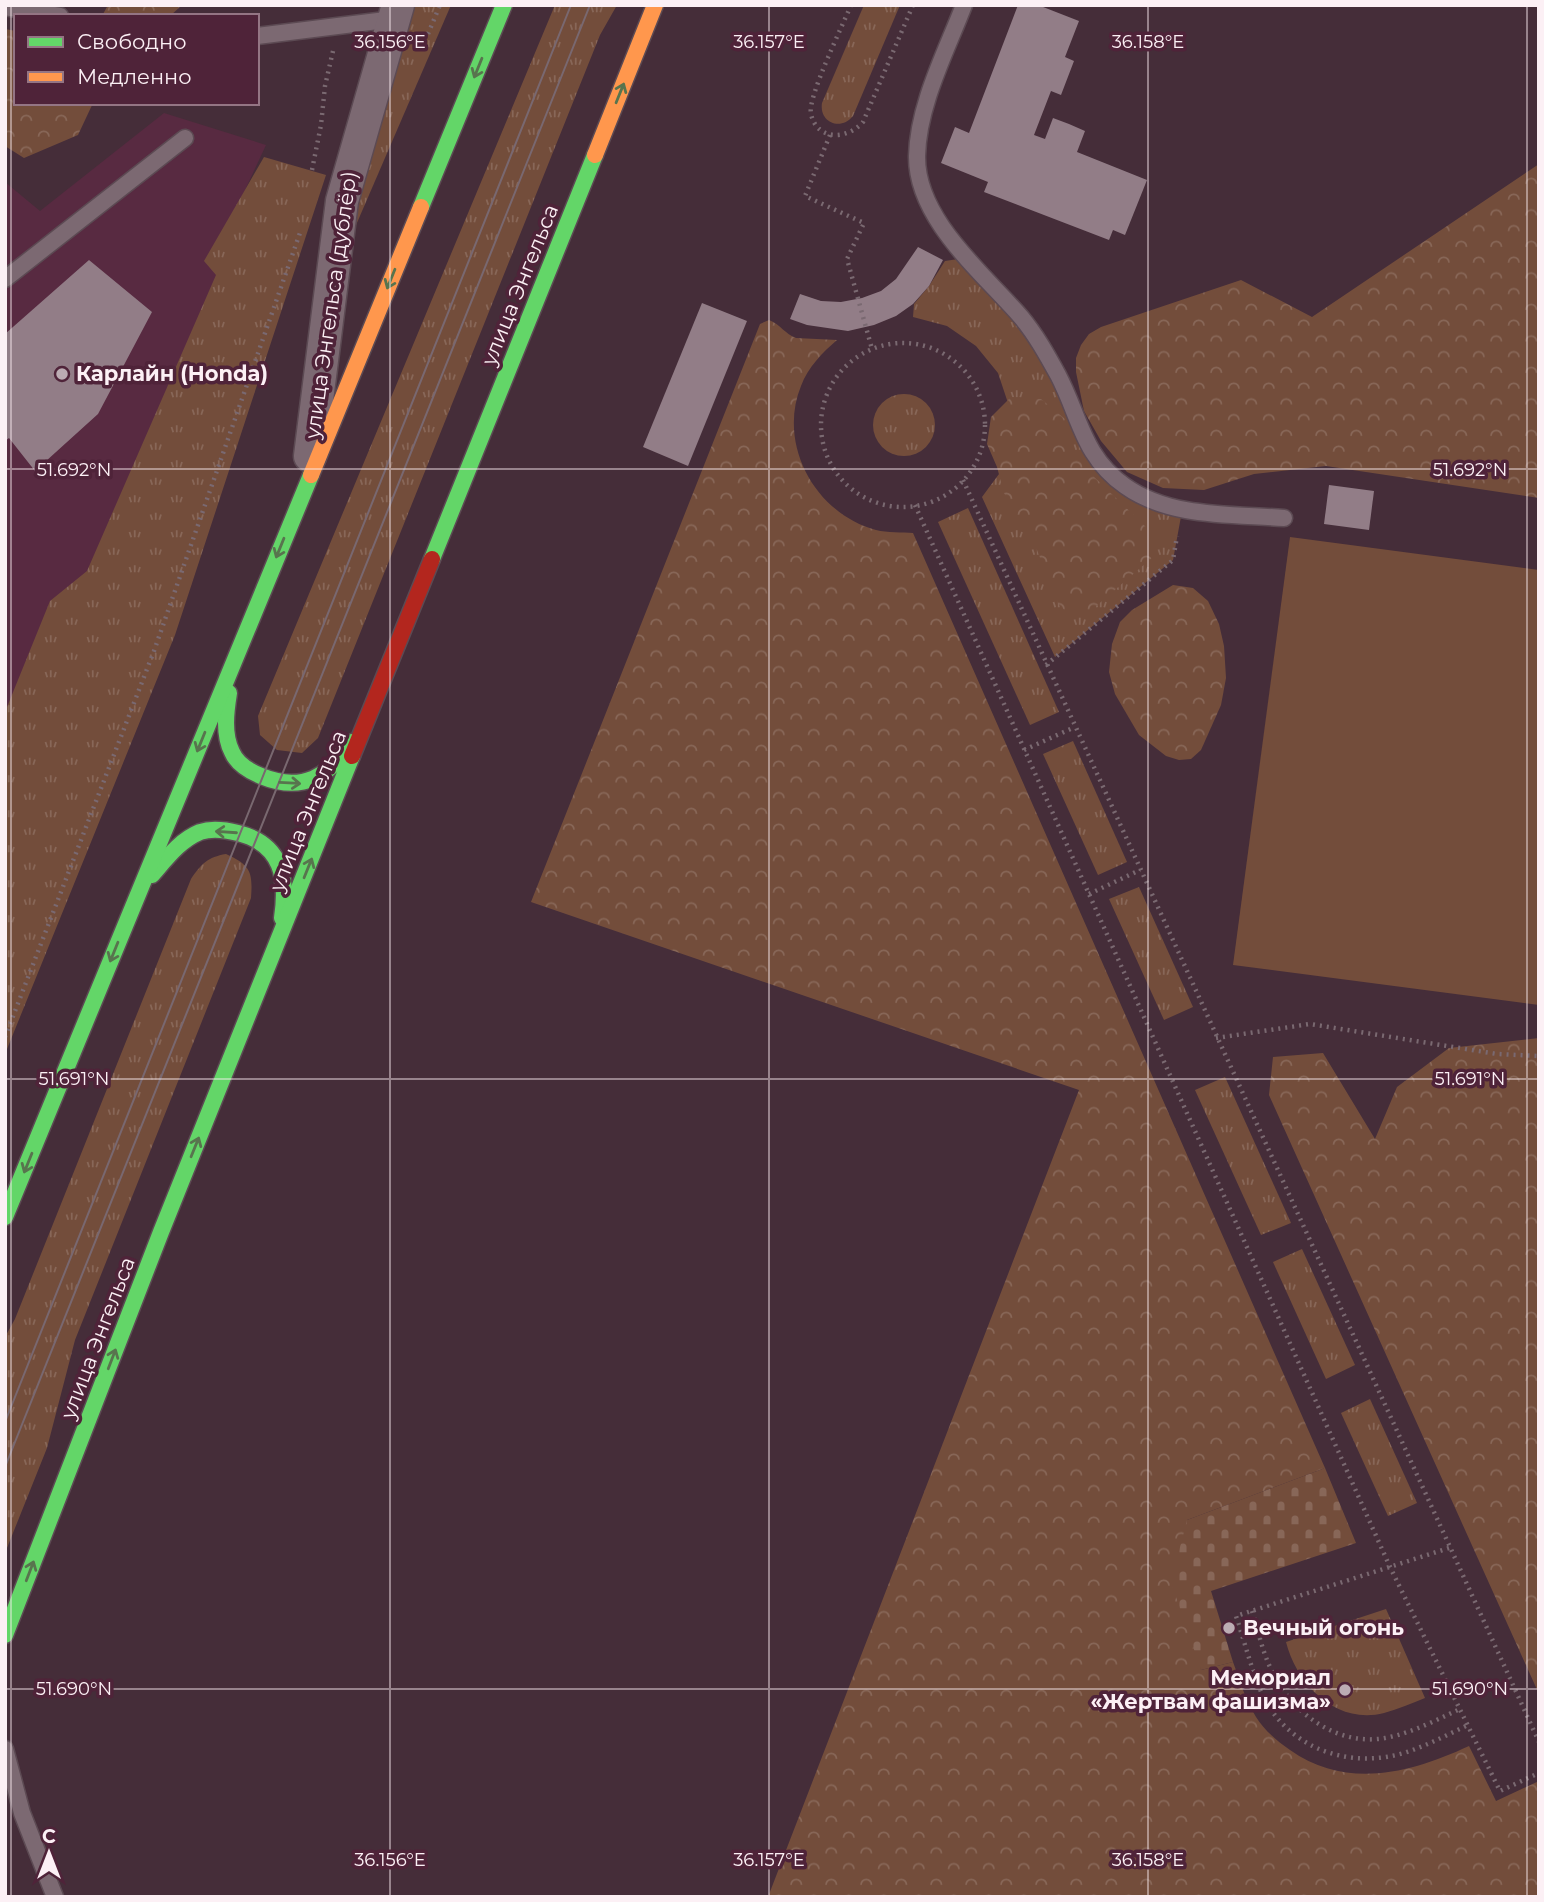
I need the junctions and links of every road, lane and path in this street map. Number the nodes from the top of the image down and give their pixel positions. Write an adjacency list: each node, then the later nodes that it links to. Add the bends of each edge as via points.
1 (504, 5): 18 (main road, one-way to 18)
2 (655, 5): 24 (main road, улица Энгельса, one-way to 2)
3 (851, 5): 11 (path, via 810,105 815,123)
4 (912, 5): 11 (path, via 863,122 848,134)
5 (964, 5): 20 (lane, via 931,90 917,157 920,185 940,224 1045,350 1092,454 1109,474 1151,500 1182,510)
6 (5, 8): 8 (lane)
7 (394, 10): 9 (lane); 18 (street, улица Энгельса (дублёр), via 342,201)
8 (46, 14)
9 (336, 26): 10 (lane); 13 (path)
10 (259, 36)
11 (830, 135): 16 (path, via 805,196 864,223 847,259)
12 (185, 138): 15 (lane)
13 (310, 178)
14 (303, 225): 31 (path, via 154,651)
15 (5, 279)
16 (872, 349): 17 (path, via 897,343 923,345 947,355 967,372 980,395 985,420 983,446); 19 (path, via 849,362 832,382 821,419 827,456 840,478 859,495 883,505)
17 (963, 480): 19 (path, via 933,501); 23 (path)
18 (306, 485): 22 (main road, one-way to 22)
19 (915, 505): 26 (path)
20 (1284, 518)
21 (1180, 523): 23 (path, via 1173,560)
22 (245, 634): 24 (main road, one-way to 24, via 225,720 230,750 246,769 262,777 283,784 306,783 329,771 350,746); 29 (main road, one-way to 29)
23 (1046, 665): 25 (path)
24 (379, 691): 30 (main road, улица Энгельса, one-way to 24)
25 (1075, 727): 26 (path); 27 (path)
26 (1024, 750): 28 (path)
27 (1140, 870): 28 (path); 32 (path)
28 (1089, 894): 36 (path)
29 (129, 916): 30 (main road, one-way to 29, via 283,915 284,874 272,851 249,834 201,832 176,848 153,874); 34 (main road, one-way to 34)
30 (271, 961): 38 (main road, улица Энгельса, one-way to 30)
31 (5, 1037)
32 (1216, 1038): 33 (path, via 1310,1024 1497,1054); 35 (path)
33 (1539, 1056)
34 (5, 1217)
35 (1449, 1548): 36 (path); 41 (path)
36 (1390, 1567): 37 (path); 39 (path)
37 (1252, 1611): 39 (path, via 1270,1668 1288,1699 1315,1723 1347,1736 1383,1738 1417,1729); 40 (path, via 1236,1616 1259,1689 1278,1720 1304,1743 1337,1757 1372,1759 1408,1752)
38 (5, 1635)
39 (1460, 1709): 40 (path)
40 (1468, 1725): 43 (path, via 1500,1791)
41 (1539, 1742)
42 (5, 1749): 44 (lane)
43 (1539, 1773)
44 (42, 1868): 45 (lane); 46 (lane)
45 (45, 1897)
46 (55, 1897)

